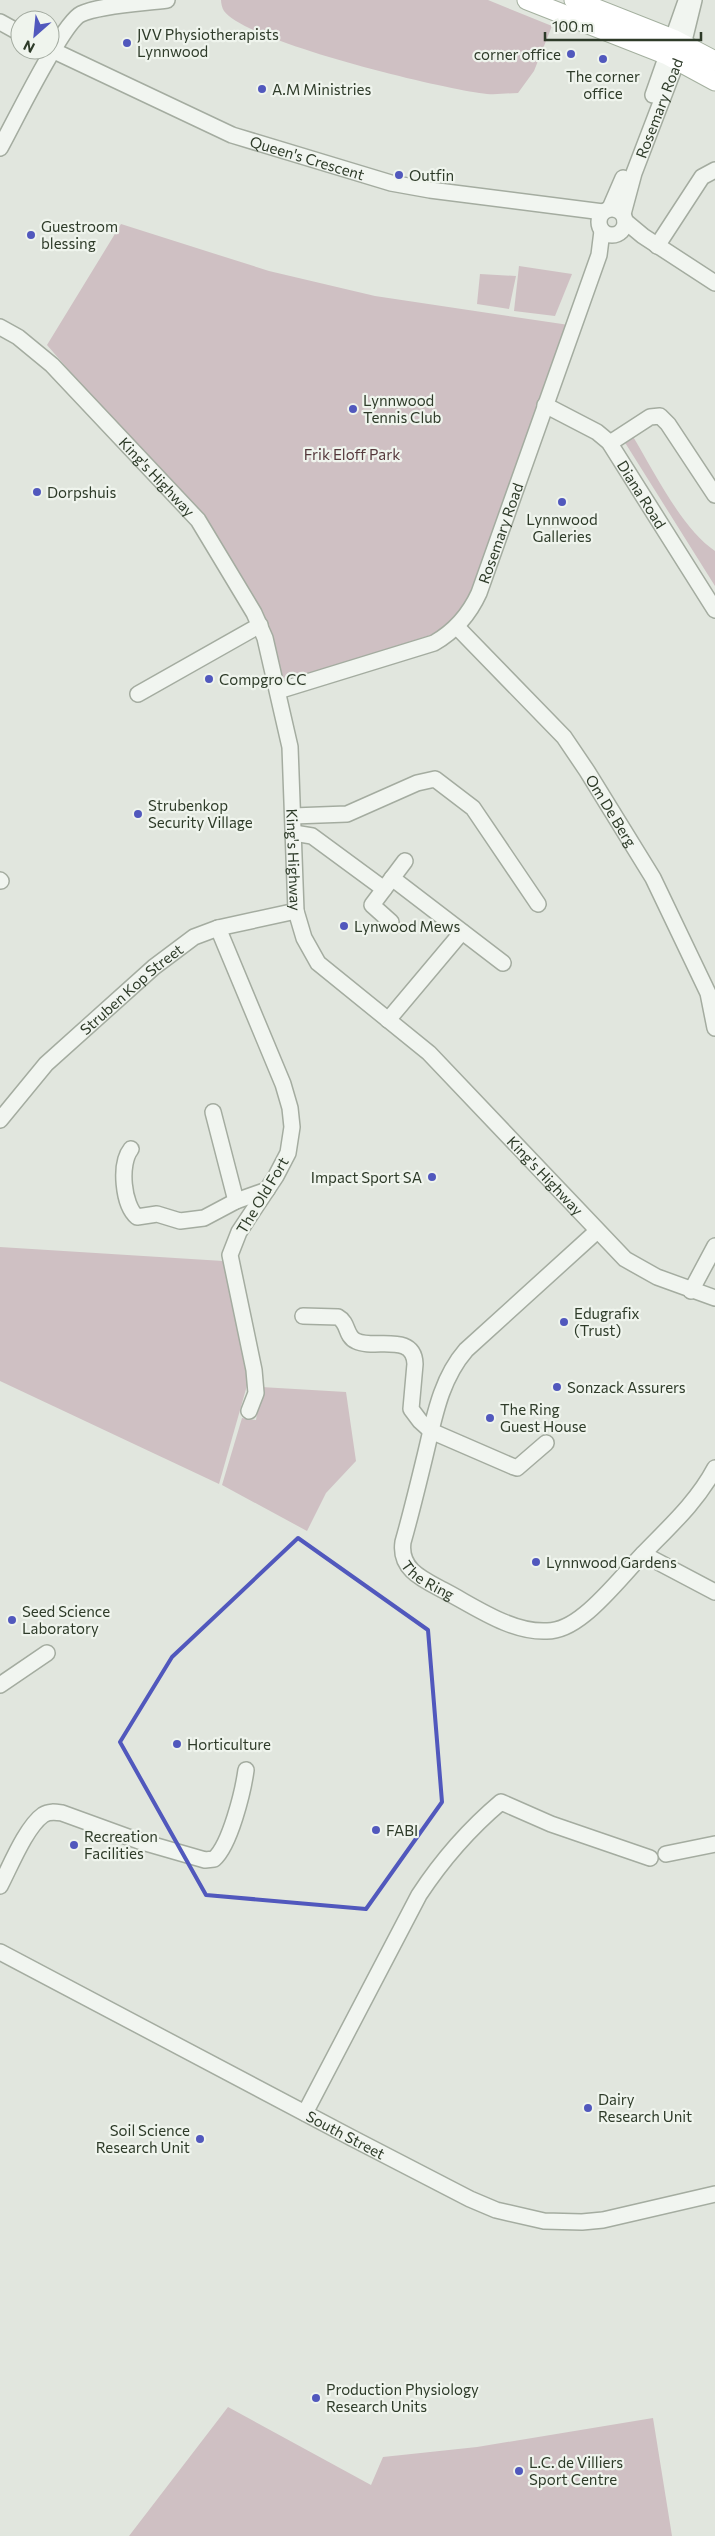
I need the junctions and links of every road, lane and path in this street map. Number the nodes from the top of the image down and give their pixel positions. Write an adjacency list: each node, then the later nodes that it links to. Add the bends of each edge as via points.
1 (167, 0): 6 (street, via 82,14)
2 (527, 0): 7 (main road)
3 (574, 0): 7 (main road)
4 (686, 0): 7 (street, Rosemary Road)
5 (694, 0): 7 (street, Rosemary Road)
6 (60, 36)
7 (675, 50): 10 (main road); 11 (main road); 14 (street, Rosemary Road, via 626,170)
8 (60, 53): 14 (street, Queen's Crescent, via 232,134 326,164 406,187 580,210)
9 (45, 60): 12 (street)
10 (715, 61)
11 (715, 81)
12 (0, 148)
13 (715, 170): 15 (street, via 702,177)
14 (612, 222): 15 (street, Queen's Crescent); 18 (street, Rosemary Road)
15 (657, 246): 16 (street, Queen's Crescent)
16 (715, 283)
17 (1, 327): 22 (street, King's Highway, via 52,365 198,520)
18 (545, 405): 19 (street, Diana Road, via 597,432); 23 (street, Rosemary Road, via 479,593 471,610)
19 (610, 443): 20 (street, via 650,417 663,418); 21 (street, Diana Road)
20 (715, 496)
21 (715, 610)
22 (260, 625): 24 (street, King's Highway); 25 (street)
23 (457, 627): 24 (street, Rosemary Road, via 434,643); 37 (street, Om De Berg, via 564,737 587,771 653,878 706,988)
24 (278, 691): 26 (street, King's Highway, via 290,747)
25 (138, 694)
26 (293, 816): 27 (street, King's Highway); 30 (street, via 347,814 417,783 435,779 473,808)
27 (294, 833): 29 (street, via 312,836); 31 (street, King's Highway)
28 (405, 861): 29 (street)
29 (388, 883): 32 (street, via 372,906); 34 (street)
30 (538, 904)
31 (296, 911): 33 (street, Struben Kop Street); 36 (street, King's Highway, via 304,938 318,963)
32 (391, 922)
33 (218, 928): 39 (street, Struben Kop Street, via 194,937 129,989 41,1068); 41 (street, The Old Fort, via 290,1108 292,1127 288,1153)
34 (462, 932): 35 (street); 36 (street)
35 (503, 963)
36 (388, 1020): 43 (street, King's Highway, via 429,1053)
37 (715, 1028)
38 (213, 1112): 42 (street)
39 (0, 1120)
40 (131, 1149): 42 (street, via 126,1155 123,1170 126,1192 137,1217 157,1214 188,1221 212,1215)
41 (267, 1190): 42 (street); 48 (street, The Old Fort, via 239,1232 230,1255 256,1389)
42 (236, 1201)
43 (596, 1232): 45 (street, King's Highway, via 648,1273); 49 (street, The Ring, via 458,1360 443,1388)
44 (715, 1246): 45 (street)
45 (691, 1291): 46 (street, King's Highway)
46 (715, 1298)
47 (303, 1316): 49 (street, via 338,1317 343,1319 348,1334 357,1342 398,1344 411,1351 415,1364 411,1409)
48 (249, 1410)
49 (431, 1431): 50 (street, via 517,1468); 52 (street, The Ring, via 402,1548 409,1568 425,1581 506,1623 548,1632 584,1615)
50 (546, 1443)
51 (715, 1468): 52 (street, The Ring, via 696,1498)
52 (643, 1554): 53 (street)
53 (715, 1592)
54 (47, 1653): 55 (street)
55 (0, 1686)
56 (246, 1770): 60 (street, via 239,1808 214,1859 205,1860 138,1841 52,1812 34,1824)
57 (715, 1844): 58 (street)
58 (666, 1854)
59 (650, 1858): 62 (street, via 551,1824 501,1802 441,1862 419,1895)
60 (0, 1886)
61 (0, 1952): 62 (street, South Street)
62 (305, 2113): 63 (street, South Street, via 470,2199 496,2210 536,2220 603,2220)
63 (715, 2194)

